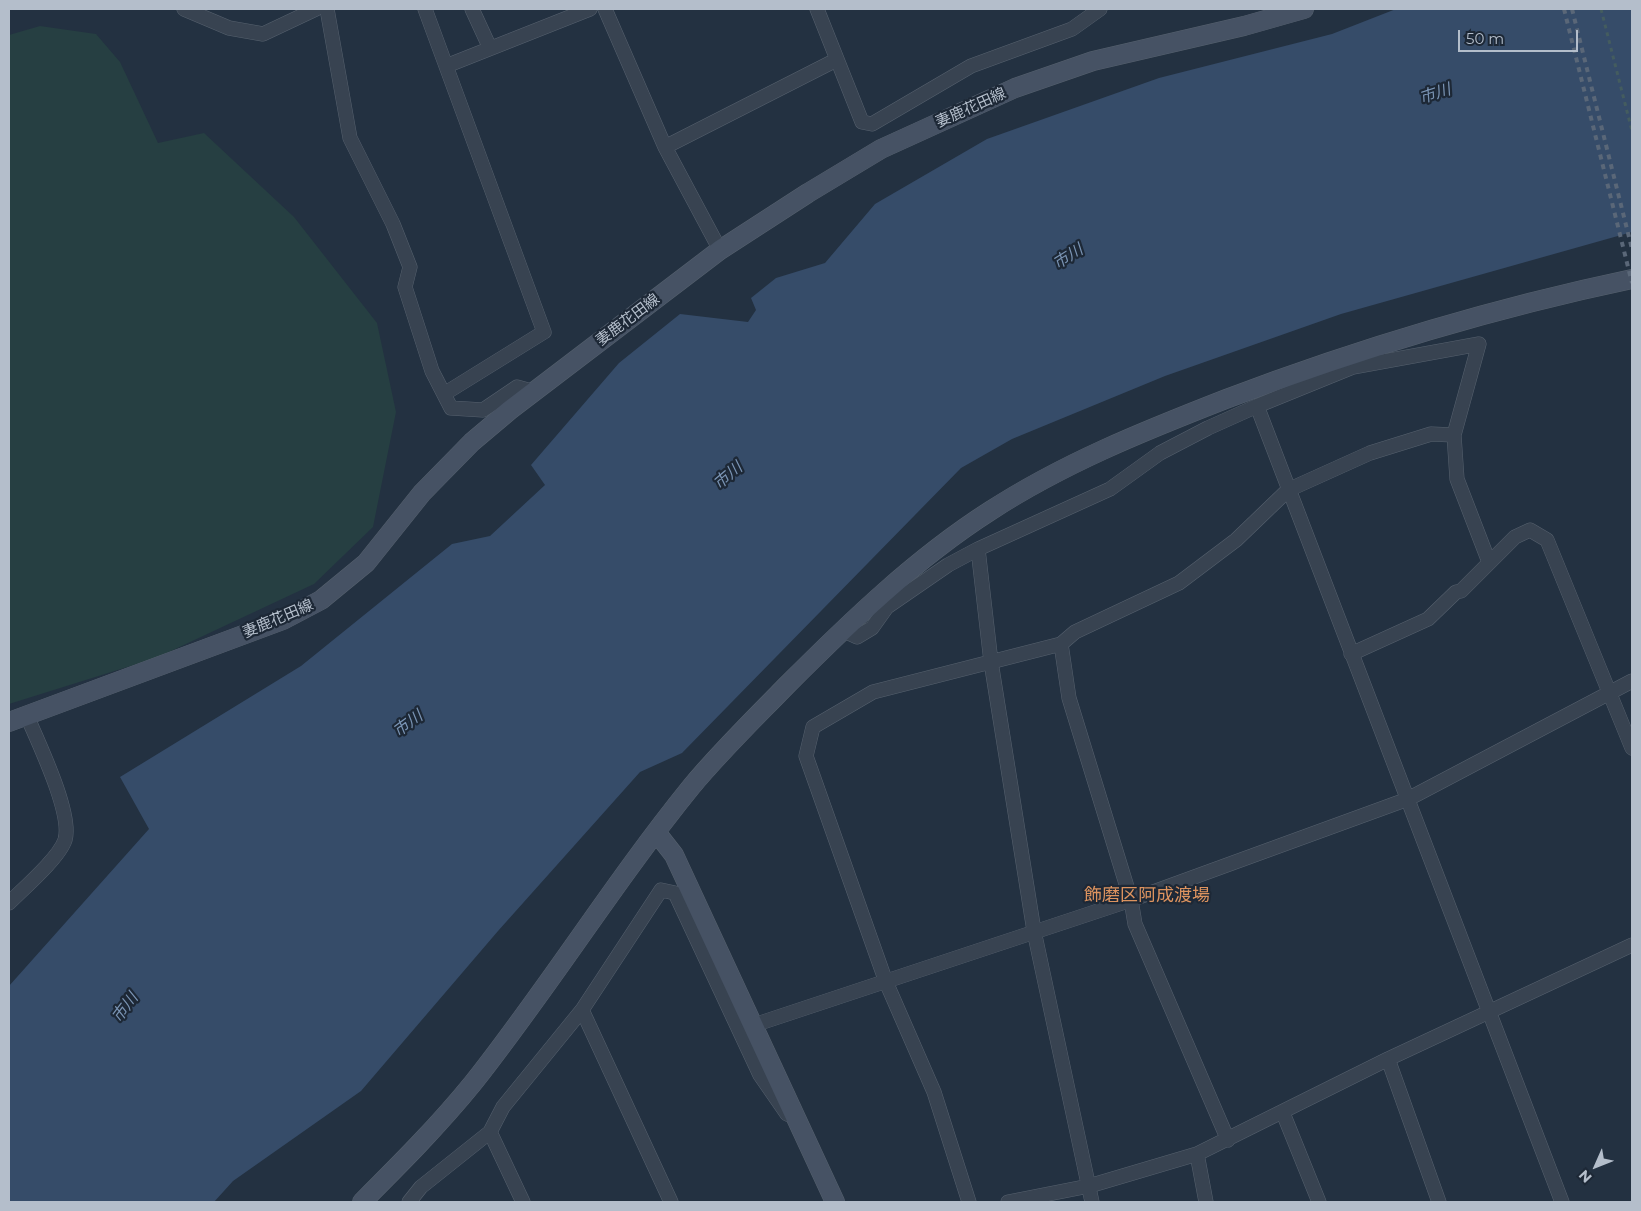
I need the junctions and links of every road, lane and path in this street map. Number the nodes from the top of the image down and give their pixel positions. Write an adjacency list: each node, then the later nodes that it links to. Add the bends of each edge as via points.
1 (184, 9): 2 (street, via 229,28 262,34)
2 (316, 9)
3 (327, 9): 22 (street, via 350,138 410,267 405,287 432,371)
4 (425, 9): 15 (street)
5 (472, 9): 13 (street)
6 (590, 9): 12 (street)
7 (605, 9): 17 (street)
8 (817, 9): 14 (street)
9 (1100, 9): 14 (street, via 1072,29 972,66 872,124 862,122)
10 (1304, 9): 18 (street, 妻鹿花田線, via 1093,61 979,103 881,150)
11 (1601, 9): 16 (path)
12 (565, 13): 13 (street)
13 (490, 48): 15 (street)
14 (836, 60): 17 (street)
15 (446, 66): 22 (street, via 544,332)
16 (1632, 131)
17 (665, 147): 18 (street)
18 (720, 250): 21 (street, 妻鹿花田線)
19 (1632, 279): 20 (street, via 1564,294)
20 (1354, 360): 23 (street); 24 (street, via 1479,344); 28 (street, via 1148,429 1070,464 988,512 927,557)
21 (535, 392): 22 (street, via 517,387 483,410 451,408); 34 (street, 妻鹿花田線, via 472,442 422,493 366,563 321,600 283,620)
22 (444, 394)
23 (1257, 406): 25 (street); 26 (street, via 1160,453 1110,489)
24 (1454, 435): 25 (street, via 1431,434 1379,451); 27 (street, via 1458,479)
25 (1288, 490): 29 (street, via 1236,540 1179,582 1075,632); 30 (street)
26 (978, 549): 28 (street, via 948,565 887,607 872,628 857,637); 31 (street)
27 (1489, 562): 30 (street, via 1428,619); 33 (street, via 1514,537 1530,530 1547,540)
28 (842, 630): 38 (street, via 738,735 694,783)
29 (1061, 644): 31 (street); 39 (street, via 1068,698)
30 (1351, 654): 37 (street)
31 (991, 662): 41 (street); 43 (street, via 873,692 813,727 806,756)
32 (1632, 680): 33 (street)
33 (1610, 693): 36 (street); 37 (street)
34 (27, 716): 35 (street, 妻鹿花田線); 40 (street, via 63,804 65,840 42,872)
35 (9, 722)
36 (1632, 748)
37 (1408, 799): 39 (street); 45 (street)
38 (656, 832): 46 (street, via 674,855); 54 (street, via 473,1083 421,1143)
39 (1131, 900): 41 (street); 50 (street, via 1135,924)
40 (9, 903)
41 (1034, 931): 43 (street); 53 (street)
42 (1632, 945): 45 (street)
43 (886, 982): 46 (street); 59 (street, via 934,1092)
44 (582, 1010): 49 (street, via 503,1107); 52 (street, via 661,890 675,893 760,1074); 57 (street)
45 (1490, 1012): 47 (street); 65 (street)
46 (754, 1025): 52 (street)
47 (1388, 1059): 48 (street); 64 (street)
48 (1283, 1113): 50 (street); 63 (street)
49 (490, 1132): 55 (street, via 421,1187); 56 (street)
50 (1228, 1140): 51 (street)
51 (1197, 1154): 53 (street); 62 (street)
52 (816, 1157): 58 (street)
53 (1089, 1186): 60 (street); 61 (street)
54 (362, 1202)
55 (409, 1202)
56 (522, 1202)
57 (671, 1202)
58 (835, 1202)
59 (969, 1202)
60 (1008, 1202)
61 (1092, 1202)
62 (1206, 1202)
63 (1319, 1202)
64 (1439, 1202)
65 (1562, 1202)

